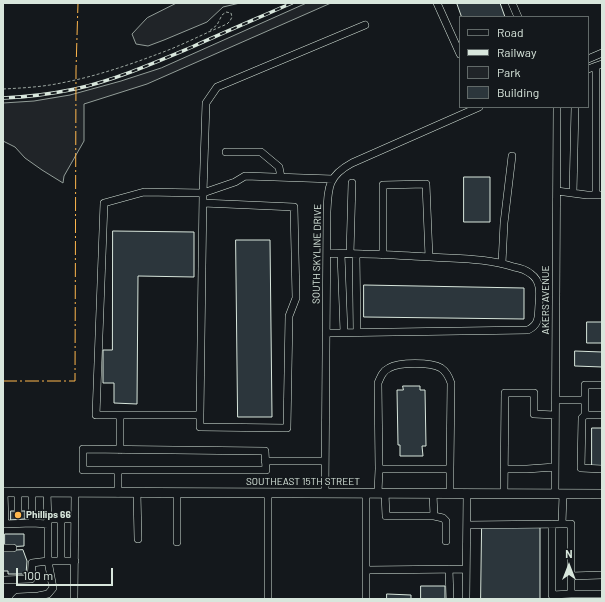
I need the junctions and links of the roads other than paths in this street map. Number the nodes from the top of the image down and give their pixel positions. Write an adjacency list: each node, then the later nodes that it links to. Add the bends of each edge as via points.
1 (437, 3): 5 (street)
2 (512, 3): 3 (street)
3 (518, 16)
4 (365, 24): 19 (street, via 217,87 206,103)
5 (459, 52)
6 (602, 53): 7 (street)
7 (589, 59)
8 (599, 65): 9 (street); 21 (street)
9 (589, 69)
10 (477, 108): 16 (street, via 352,163 338,172)
11 (557, 108): 18 (street, AKERS AVENUE)
12 (575, 108): 20 (street)
13 (226, 152): 15 (street, via 261,152 279,168)
14 (512, 156): 28 (street)
15 (281, 177): 16 (street); 19 (street, via 245,176)
16 (333, 179): 23 (street, SOUTH SKYLINE DRIVE, via 327,198)
17 (352, 183): 25 (street)
18 (557, 191): 20 (street); 33 (street, AKERS AVENUE)
19 (203, 193): 22 (street); 35 (street, via 144,192 104,203 96,415)
20 (573, 193): 21 (street)
21 (599, 195)
22 (203, 203): 36 (street); 36 (street, via 294,207 296,298 289,316 287,428 200,427)
23 (327, 253): 24 (street); 31 (street, SOUTH SKYLINE DRIVE)
24 (341, 254): 25 (street); 29 (street)
25 (353, 254): 26 (street); 30 (street)
26 (383, 255): 27 (street); 27 (street, via 383,185 426,184)
27 (428, 257): 28 (street)
28 (502, 263): 30 (street, via 525,270 539,284 538,316 536,324 528,330)
29 (344, 332): 30 (street); 31 (street)
30 (357, 332)
31 (326, 333): 42 (street, SOUTH SKYLINE DRIVE)
32 (602, 385): 34 (street, via 585,385)
33 (556, 400): 34 (street); 37 (street, AKERS AVENUE)
34 (585, 400): 38 (street)
35 (120, 415): 36 (street); 40 (street)
36 (200, 415)
37 (556, 415): 43 (street, AKERS AVENUE); 46 (street, via 534,414 534,393 505,393)
38 (585, 415): 39 (street); 47 (street, via 582,418 581,468)
39 (602, 415)
40 (120, 450): 41 (street, via 265,451); 48 (street, via 83,449 83,470)
41 (265, 460): 42 (street); 48 (street, via 266,470)
42 (325, 461): 58 (street, SOUTH SKYLINE DRIVE)
43 (555, 466): 46 (street); 65 (street, AKERS AVENUE)
44 (378, 469): 45 (street); 45 (street, via 378,383 382,373 390,367 414,364 431,365 441,368 448,374 451,383); 60 (street)
45 (450, 469): 61 (street)
46 (504, 469): 64 (street)
47 (602, 469)
48 (118, 471): 54 (street)
49 (3, 492): 50 (main road, SOUTHEAST 15TH STREET); 73 (street)
50 (18, 492): 51 (main road, SOUTHEAST 15TH STREET); 67 (street)
51 (32, 492): 52 (main road, SOUTHEAST 15TH STREET); 72 (street)
52 (47, 492): 53 (main road, SOUTHEAST 15TH STREET); 71 (street)
53 (75, 493): 54 (main road, SOUTHEAST 15TH STREET); 70 (street)
54 (118, 493): 55 (main road, SOUTHEAST 15TH STREET)
55 (137, 493): 56 (main road, SOUTHEAST 15TH STREET); 77 (street)
56 (177, 493): 57 (main road, SOUTHEAST 15TH STREET); 79 (street)
57 (268, 493): 58 (main road, SOUTHEAST 15TH STREET); 96 (street)
58 (325, 493): 59 (main road, SOUTHEAST 15TH STREET)
59 (366, 493): 60 (main road, SOUTHEAST 15TH STREET); 87 (street)
60 (382, 493): 63 (main road, SOUTHEAST 15TH STREET); 68 (street, via 386,516)
61 (450, 493): 62 (main road, SOUTHEAST 15TH STREET); 63 (main road, SOUTHEAST 15TH STREET)
62 (467, 493): 64 (main road, SOUTHEAST 15TH STREET); 76 (street)
63 (433, 494): 68 (street)
64 (504, 494): 65 (main road, SOUTHEAST 15TH STREET)
65 (559, 494): 66 (main road, SOUTHEAST 15TH STREET); 75 (street, AKERS AVENUE)
66 (602, 494)
67 (18, 511)
68 (434, 516): 78 (street, via 446,521)
69 (61, 519): 70 (street); 71 (street); 84 (street)
70 (75, 519): 82 (street)
71 (48, 521): 72 (street); 83 (street)
72 (32, 523): 73 (street)
73 (4, 524)
74 (552, 524): 75 (street); 76 (street); 93 (street)
75 (562, 524): 89 (street, via 571,524)
76 (467, 525): 86 (street)
77 (138, 539)
78 (446, 541)
79 (177, 542)
80 (3, 548): 81 (street)
81 (13, 548)
82 (75, 560): 84 (street); 95 (street)
83 (48, 561): 84 (street); 90 (street, via 32,562 32,579); 94 (street, via 53,588 48,594)
84 (61, 561)
85 (449, 569): 86 (street); 87 (street); 98 (street)
86 (466, 569): 99 (street)
87 (366, 570): 97 (street)
88 (602, 575): 89 (street)
89 (571, 576): 91 (street)
90 (4, 580)
91 (571, 594): 92 (street); 93 (street)
92 (602, 594)
93 (551, 597)
94 (16, 599)
95 (74, 599)
96 (268, 599)
97 (366, 599)
98 (450, 599)
99 (466, 599)

